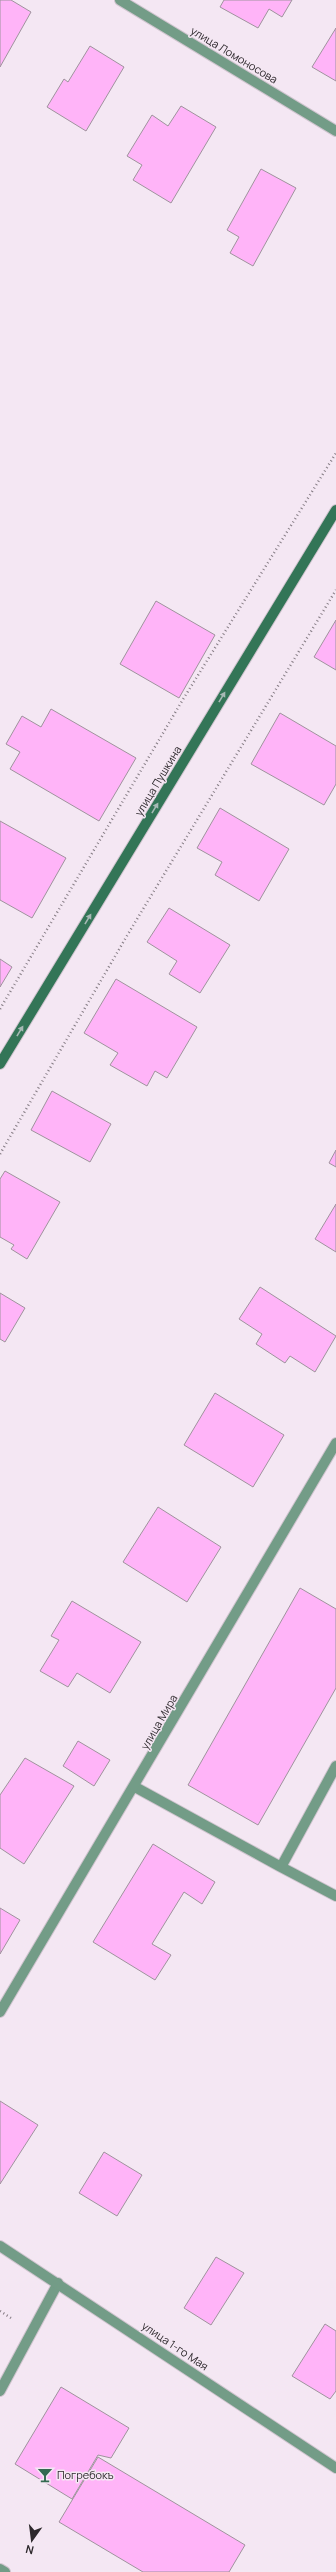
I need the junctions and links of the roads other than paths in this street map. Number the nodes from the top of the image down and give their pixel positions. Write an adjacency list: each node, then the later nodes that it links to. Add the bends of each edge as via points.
1 (120, 0): 2 (street, улица Ломоносова)
2 (336, 131)
3 (336, 510): 4 (main road, улица Пушкина, one-way to 3)
4 (0, 1064)
5 (336, 1443): 7 (street, улица Мира)
6 (336, 1766): 8 (street)
7 (135, 1787): 8 (street); 10 (street, улица Мира)
8 (280, 1867): 9 (street)
9 (336, 1896)
10 (0, 2012)
11 (0, 2246): 12 (street, улица 1-го Мая)
12 (58, 2283): 13 (street); 14 (street, улица 1-го Мая)
13 (0, 2391)
14 (336, 2468)
15 (0, 2569): 16 (street)
16 (5, 2572)

